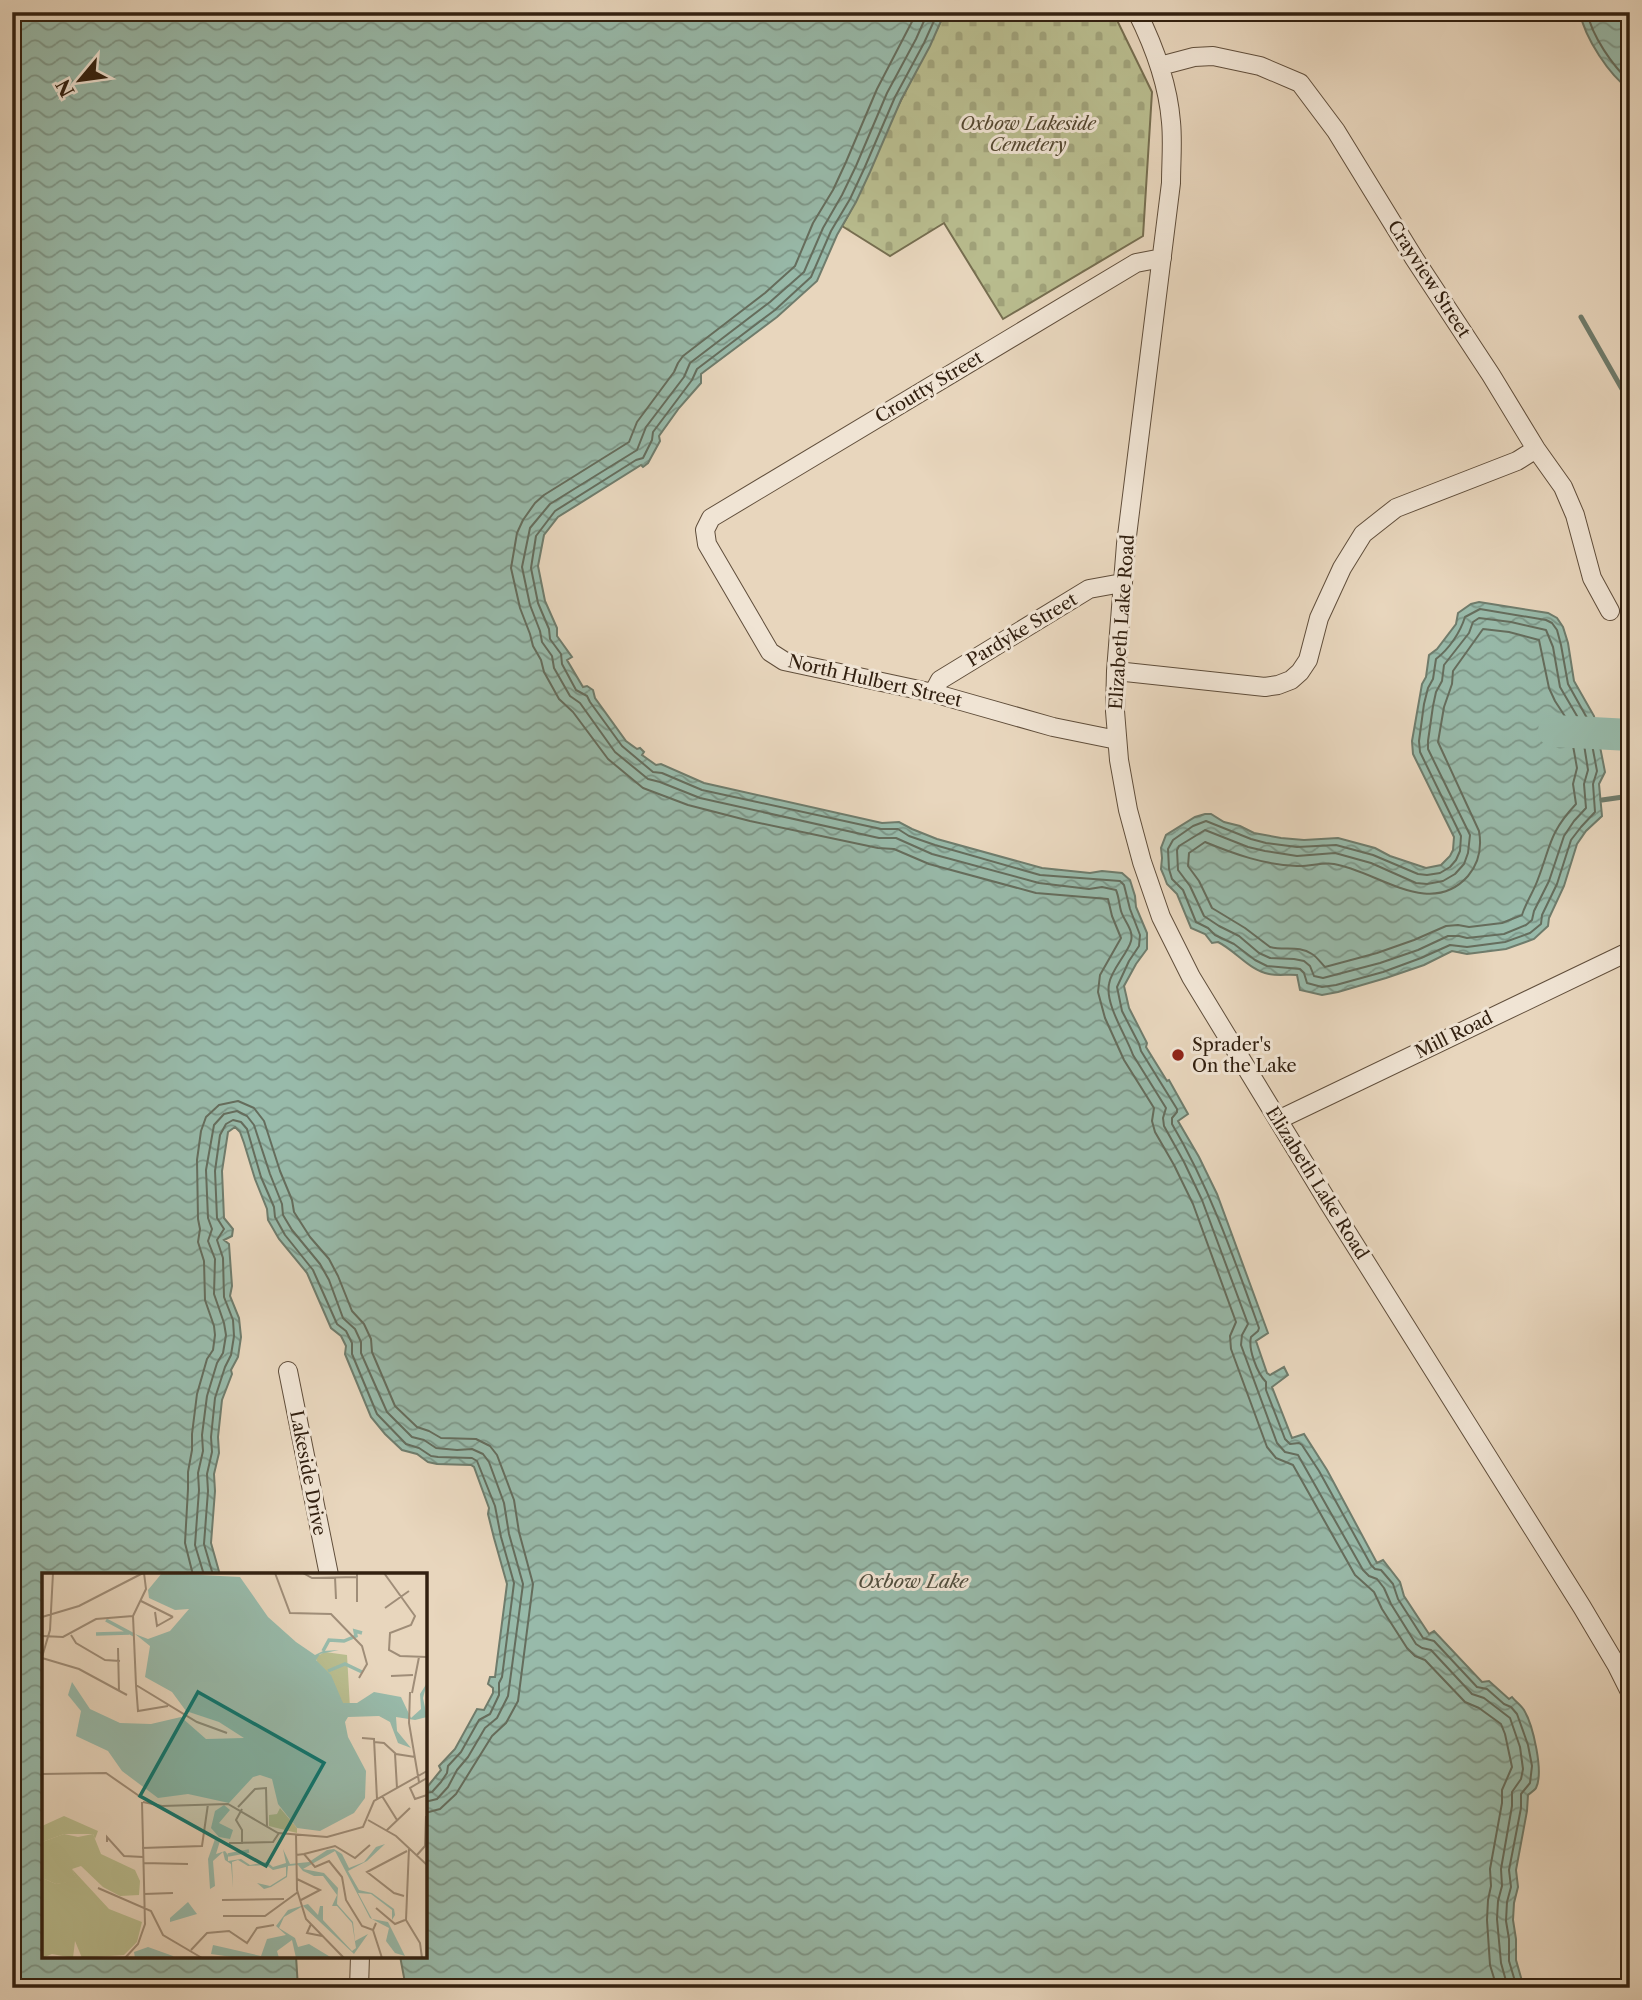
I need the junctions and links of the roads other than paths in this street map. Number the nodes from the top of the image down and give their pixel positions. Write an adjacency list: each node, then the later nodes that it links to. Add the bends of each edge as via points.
1 (1137, 12): 2 (street, Elizabeth Lake Road)
2 (1160, 66): 3 (street, Elizabeth Lake Road, via 1171,122 1171,183); 4 (street, Crayview Street, via 1213,56 1260,66 1300,83 1336,131)
3 (1162, 258): 5 (street, Croutty Street, via 1124,270 711,518); 6 (street, Elizabeth Lake Road)
4 (1536, 449): 7 (street, Crayview Street, via 1563,487 1592,578); 8 (street, via 1517,461 1396,508 1363,534 1319,618 1308,660 1291,680 1265,687)
5 (705, 530): 9 (street, North Hulbert Street, via 707,544 776,657)
6 (1122, 583): 8 (street, Elizabeth Lake Road); 9 (street, Pardyke Street, via 1089,589 940,680)
7 (1610, 611)
8 (1116, 671): 10 (street, Elizabeth Lake Road)
9 (933, 693): 10 (street, North Hulbert Street)
10 (1117, 740): 12 (street, Elizabeth Lake Road, via 1130,820 1161,916 1191,977)
11 (1630, 951): 12 (street, Mill Road)
12 (1278, 1121): 15 (street, Elizabeth Lake Road, via 1583,1607)
13 (288, 1371): 14 (street, Lakeside Drive)
14 (329, 1573)
15 (1630, 1692)
16 (360, 1958): 17 (street)
17 (359, 1988)

